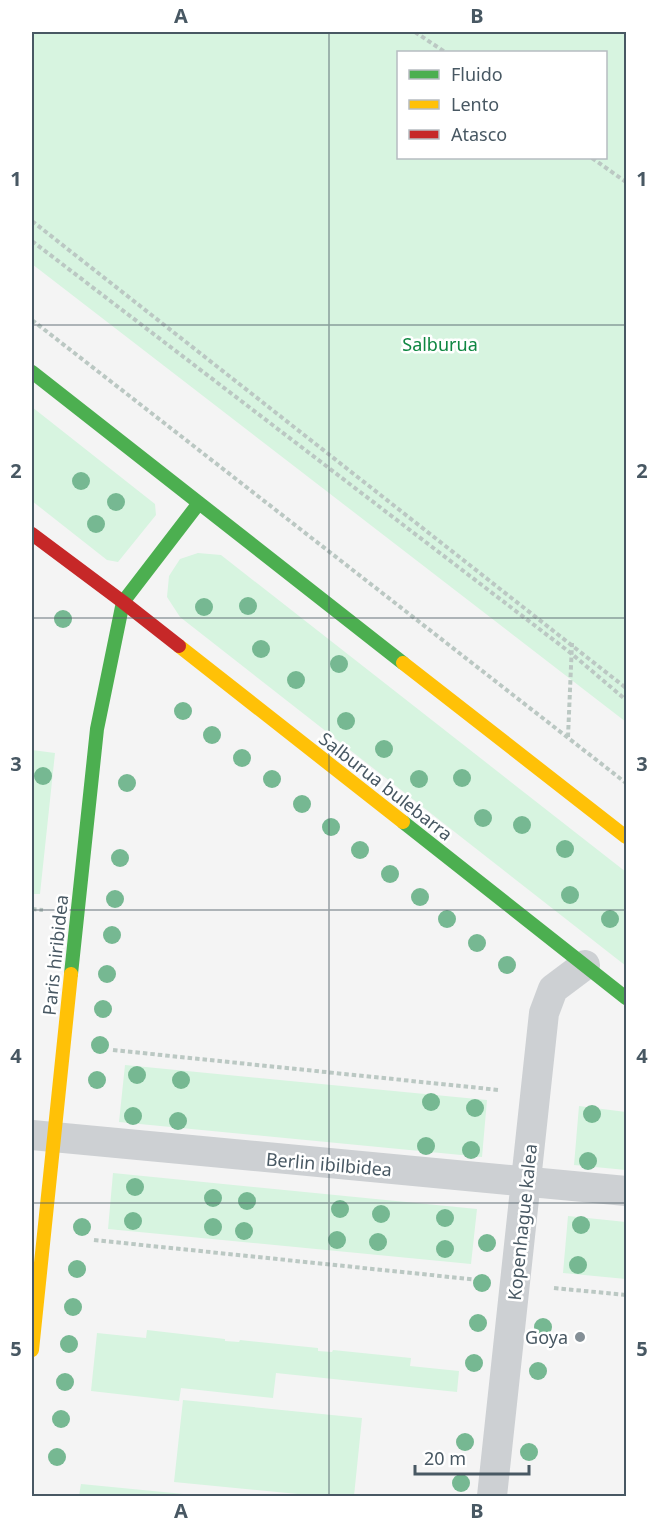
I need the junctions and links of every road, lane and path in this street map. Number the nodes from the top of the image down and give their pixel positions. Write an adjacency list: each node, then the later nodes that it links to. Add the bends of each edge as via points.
1 (415, 32): 2 (path)
2 (444, 51)
3 (593, 159): 4 (path)
4 (627, 182)
5 (32, 221): 12 (path)
6 (32, 241): 13 (path)
7 (32, 320): 16 (path)
8 (32, 372): 9 (main road)
9 (199, 503): 11 (main road); 18 (main road)
10 (33, 536): 11 (main road, Salburua bulebarra)
11 (123, 602): 21 (main road, Salburua bulebarra); 25 (main road, Paris hiribidea, via 97,729)
12 (572, 643): 13 (path); 14 (path)
13 (572, 654): 15 (path); 16 (path)
14 (627, 688)
15 (627, 700)
16 (568, 737): 17 (path)
17 (627, 783)
18 (627, 837)
19 (32, 909): 20 (path)
20 (43, 910)
21 (585, 965): 22 (main road, Salburua bulebarra); 26 (street, Kopenhague kalea, via 553,989 544,1013)
22 (627, 998)
23 (114, 1050): 24 (path)
24 (499, 1090)
25 (42, 1136): 26 (street, Berlin ibilbidea); 32 (main road, Paris hiribidea)
26 (526, 1181): 27 (street, Berlin ibilbidea); 33 (street, Kopenhague kalea)
27 (627, 1191)
28 (94, 1240): 29 (path)
29 (478, 1280)
30 (554, 1288): 31 (path)
31 (627, 1295)
32 (32, 1350)
33 (492, 1497)

